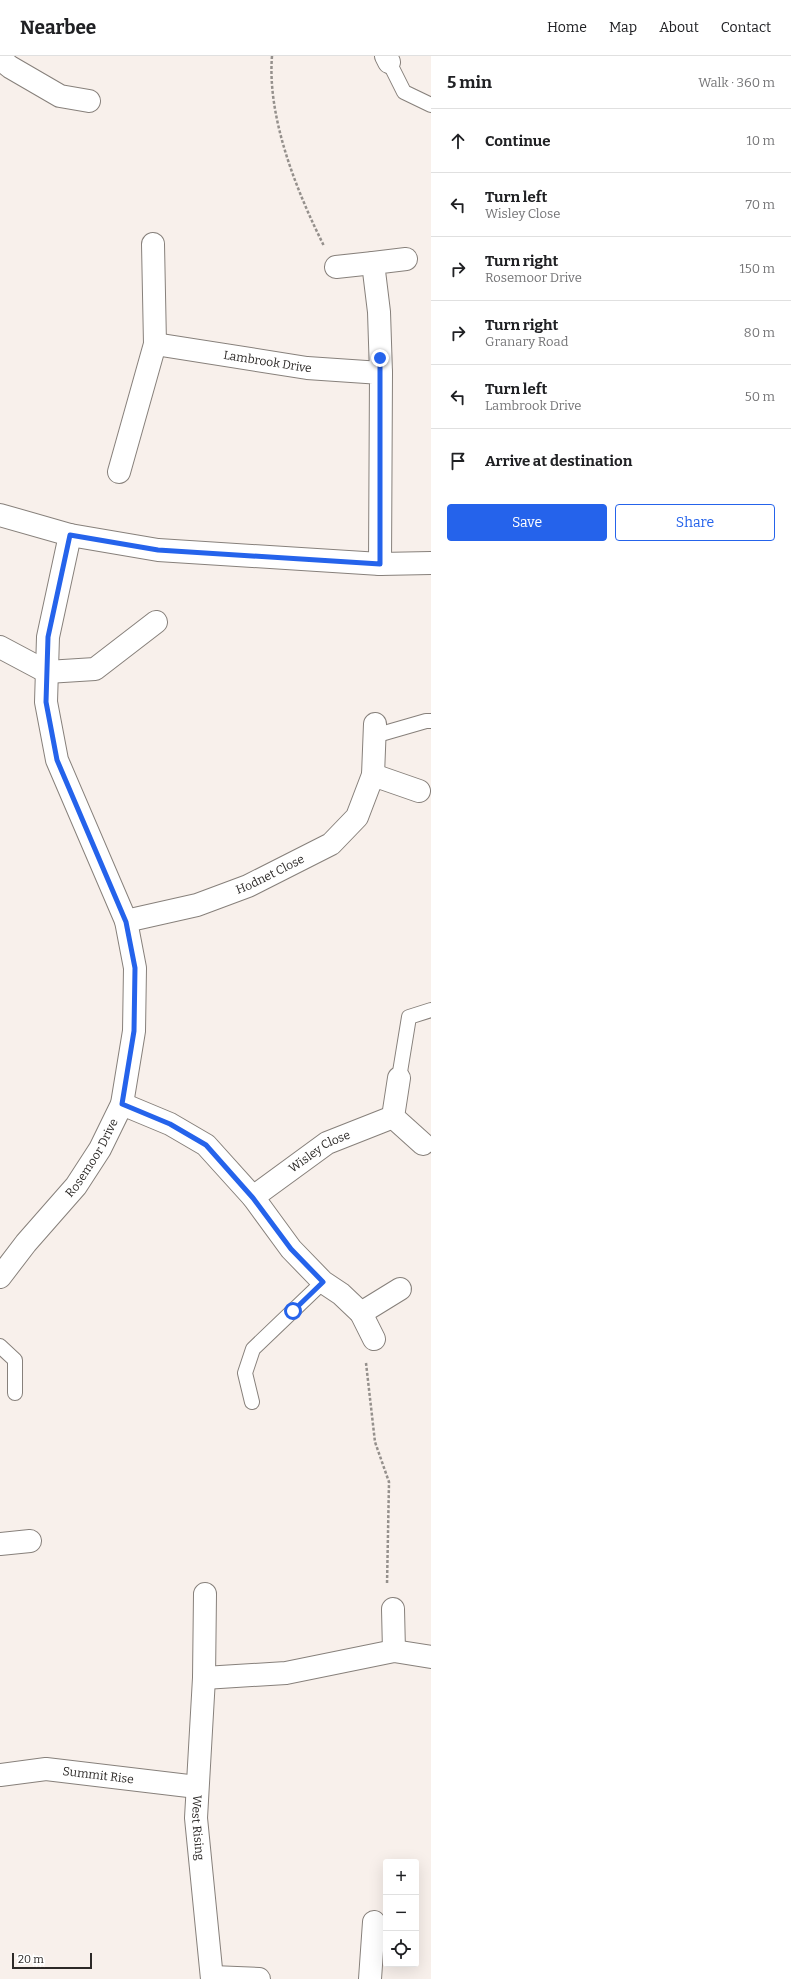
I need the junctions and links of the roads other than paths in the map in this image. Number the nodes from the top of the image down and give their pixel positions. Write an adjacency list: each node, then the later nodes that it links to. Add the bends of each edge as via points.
1 (0, 58): 3 (street, via 10,67 60,96)
2 (387, 59): 4 (lane, via 404,92)
3 (89, 101)
4 (431, 105)
5 (153, 244): 9 (street)
6 (406, 259): 7 (street)
7 (373, 263): 8 (street); 10 (street, via 379,312)
8 (336, 267)
9 (155, 344): 10 (street, Lambrook Drive, via 306,368); 11 (street)
10 (381, 373): 15 (street)
11 (119, 472)
12 (0, 515): 13 (street)
13 (70, 535): 15 (street, via 158,550); 18 (street, Rosemoor Drive, via 48,637)
14 (431, 563): 15 (street)
15 (380, 564)
16 (156, 622): 18 (street, via 95,668)
17 (0, 647): 18 (street)
18 (47, 672): 23 (street, Rosemoor Drive, via 46,702 57,760)
19 (431, 721): 20 (lane)
20 (374, 730): 21 (street, Hodnet Close)
21 (373, 775): 22 (street); 23 (street, Hodnet Close, via 357,817 331,844 248,886 197,905)
22 (419, 791)
23 (126, 922): 26 (street, Rosemoor Drive, via 135,968 134,1031)
24 (431, 1010): 25 (lane, via 409,1017)
25 (400, 1078): 27 (street)
26 (122, 1104): 29 (street, via 170,1124 206,1145); 30 (street, Rosemoor Drive, via 100,1149 76,1186)
27 (393, 1117): 28 (street); 29 (street, Wisley Close, via 327,1143)
28 (423, 1144)
29 (253, 1198): 31 (street, via 291,1249)
30 (0, 1277)
31 (323, 1282): 33 (street, via 341,1294); 37 (lane, via 253,1349 245,1373)
32 (400, 1289): 33 (street)
33 (360, 1313): 34 (street)
34 (374, 1339)
35 (0, 1346): 36 (lane, via 15,1360)
36 (15, 1393)
37 (252, 1402)
38 (30, 1541): 39 (street)
39 (0, 1544)
40 (205, 1594): 44 (street, West Rising)
41 (393, 1609): 42 (street)
42 (394, 1651): 43 (street); 44 (street, via 286,1673)
43 (431, 1657)
44 (204, 1678): 46 (street, West Rising)
45 (0, 1775): 46 (street, Summit Rise, via 46,1769)
46 (197, 1787): 48 (street, West Rising, via 196,1818)
47 (374, 1922): 50 (street)
48 (212, 1978): 49 (street, West Rising)
49 (259, 1979)
50 (370, 1979)

